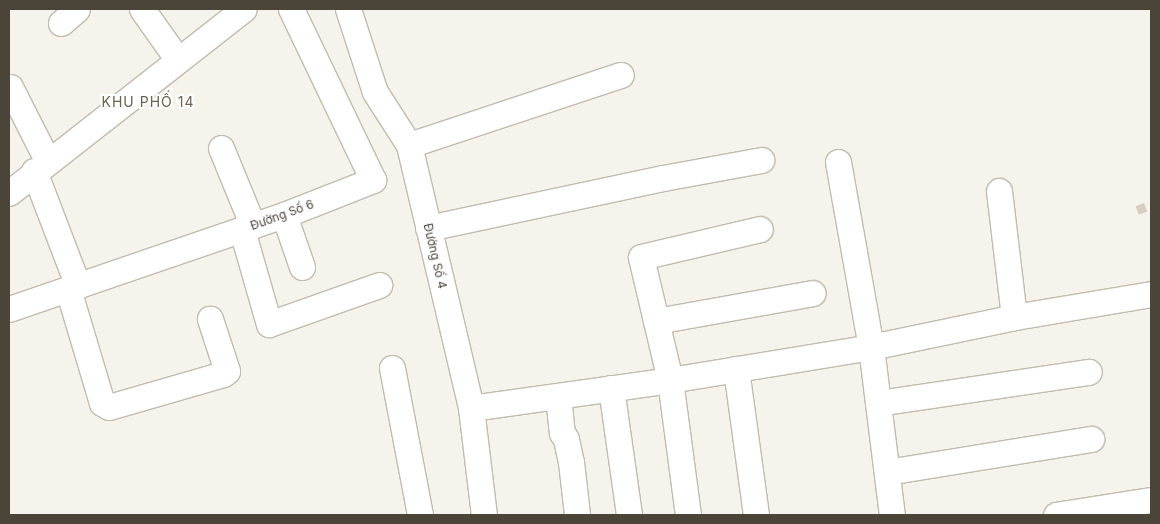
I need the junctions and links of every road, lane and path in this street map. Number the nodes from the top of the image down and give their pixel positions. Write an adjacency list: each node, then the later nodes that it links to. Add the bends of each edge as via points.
1 (142, 9): 5 (street)
2 (244, 9): 5 (street)
3 (291, 9): 15 (street, Đường Số 6, via 374,180)
4 (348, 9): 8 (street, Đường Số 4, via 375,92)
5 (178, 60): 12 (street)
6 (621, 75): 8 (street)
7 (10, 87): 12 (street)
8 (409, 145): 17 (street, Đường Số 4)
9 (221, 148): 16 (street)
10 (761, 160): 17 (street)
11 (838, 162): 28 (street)
12 (41, 167): 14 (street); 21 (street)
13 (999, 191): 25 (street)
14 (9, 193)
15 (284, 215): 16 (street, Đường Số 6); 19 (street)
16 (248, 228): 20 (street, via 270,324); 21 (street, Đường Số 6)
17 (428, 228): 36 (street, Đường Số 4)
18 (760, 229): 27 (street, via 641,257)
19 (302, 267)
20 (378, 285)
21 (73, 288): 24 (street, Đường Số 6); 26 (street, via 102,404 108,406 227,371)
22 (813, 293): 27 (street)
23 (1151, 294): 25 (street)
24 (9, 308)
25 (1014, 317): 28 (street)
26 (210, 319)
27 (656, 321): 32 (street)
28 (871, 347): 30 (street); 35 (street)
29 (392, 368): 41 (street)
30 (736, 369): 32 (street); 46 (street)
31 (1090, 372): 35 (street)
32 (670, 380): 33 (street); 45 (street)
33 (610, 388): 34 (street); 44 (street)
34 (558, 396): 36 (street); 43 (street)
35 (878, 403): 38 (street)
36 (471, 408): 42 (street, Đường Số 4)
37 (1091, 439): 38 (street)
38 (887, 472): 47 (street)
39 (1151, 500): 40 (street)
40 (1108, 511): 48 (street)
41 (420, 515)
42 (484, 515)
43 (577, 515)
44 (629, 515)
45 (688, 515)
46 (756, 515)
47 (892, 515)
48 (1056, 515)

